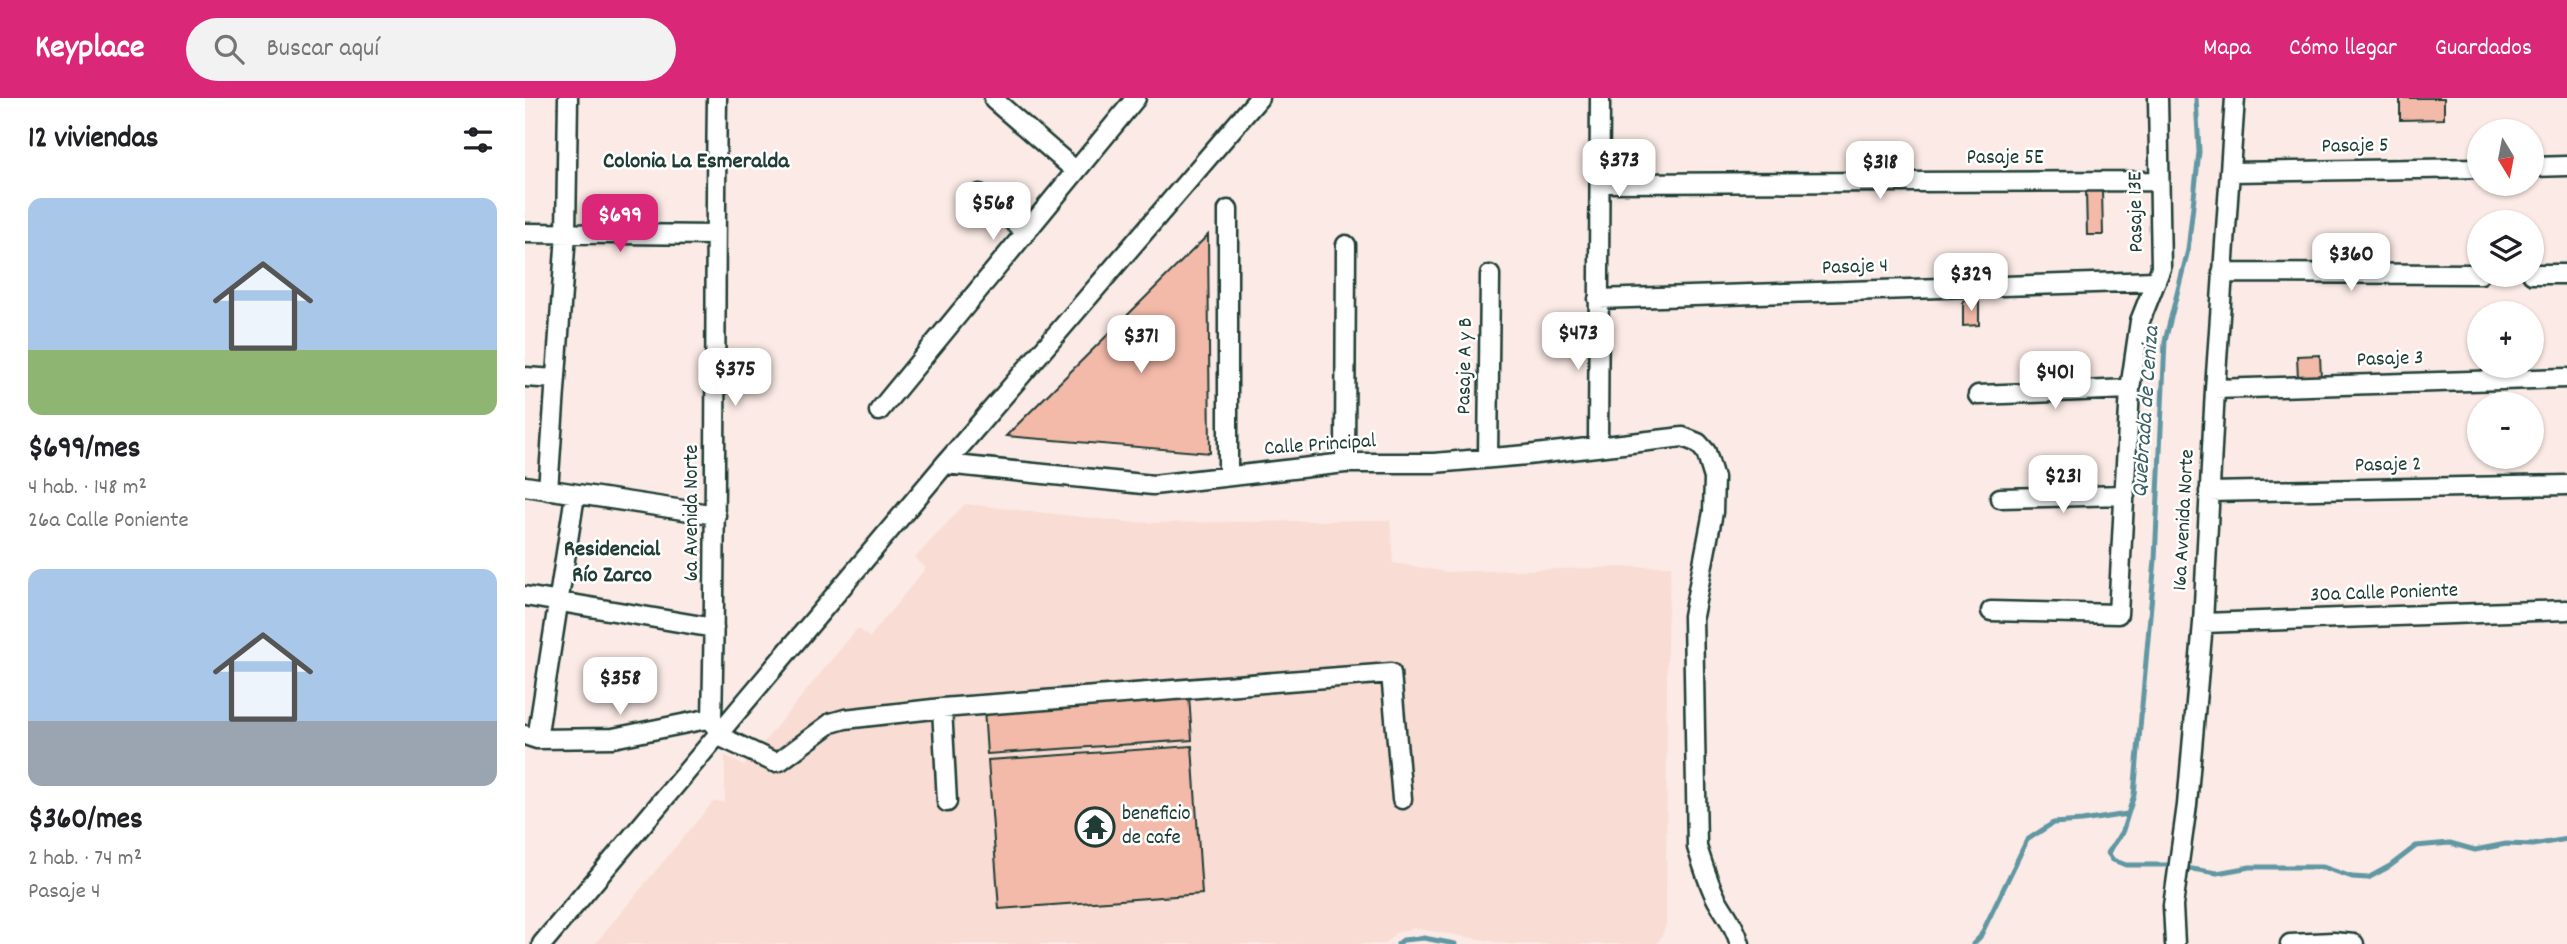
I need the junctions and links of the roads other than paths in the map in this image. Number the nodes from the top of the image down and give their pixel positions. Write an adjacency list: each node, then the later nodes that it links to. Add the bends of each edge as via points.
1 (568, 98): 20 (street)
2 (717, 98): 21 (street, 6a Avenida Norte)
3 (1136, 98): 12 (street)
4 (1259, 98): 39 (street)
5 (1600, 98): 15 (street)
6 (2158, 98): 14 (street, Pasaje 13E)
7 (2235, 98): 13 (street, 16a Avenida Norte)
8 (994, 100): 12 (street)
9 (2567, 166): 10 (street)
10 (2545, 167)
11 (2467, 168): 13 (street, Pasaje 5)
12 (1076, 172): 18 (street)
13 (2231, 172): 23 (street, 16a Avenida Norte)
14 (2159, 181): 15 (street, Pasaje 5E); 28 (street, Pasaje 13E, via 2161,268)
15 (1600, 183): 29 (street)
16 (980, 194): 18 (street)
17 (1228, 210): 41 (street)
18 (1026, 232): 36 (street)
19 (525, 233): 20 (street)
20 (566, 234): 21 (street); 32 (street)
21 (715, 235): 49 (street, 6a Avenida Norte)
22 (1346, 245): 40 (street)
23 (2222, 273): 24 (street); 34 (street, 16a Avenida Norte)
24 (2467, 274)
25 (2544, 274): 26 (street)
26 (2567, 274)
27 (1490, 275): 38 (street, Pasaje A y B)
28 (2156, 281): 29 (street, Pasaje 4); 33 (street, Pasaje 13E, via 2140,321)
29 (1598, 299): 37 (street)
30 (525, 377): 32 (street)
31 (2567, 378): 34 (street, Pasaje 3)
32 (556, 379): 44 (street)
33 (2130, 389): 35 (street); 47 (street, Pasaje 13E)
34 (2215, 389): 45 (street, 16a Avenida Norte)
35 (1978, 396)
36 (879, 411)
37 (1598, 446): 38 (street, Calle Principal); 63 (street, Calle Principal, via 1683,437 1706,452 1714,478 1713,512 1693,616 1697,847)
38 (1488, 458): 40 (street, Calle Principal)
39 (945, 464): 41 (street, Calle Principal, via 1153,485); 58 (street)
40 (1345, 464): 41 (street, Calle Principal)
41 (1228, 476)
42 (2567, 485): 45 (street, Pasaje 2)
43 (525, 486): 44 (street)
44 (548, 490): 46 (street)
45 (2209, 492): 54 (street, 16a Avenida Norte)
46 (575, 495): 49 (street); 51 (street)
47 (2125, 495): 48 (street); 53 (street, Pasaje 13E, via 2119,614)
48 (2000, 498)
49 (716, 515): 55 (street, 6a Avenida Norte)
50 (525, 596): 51 (street)
51 (558, 601): 55 (street); 59 (street)
52 (2567, 610): 54 (street, 30a Calle Poniente)
53 (1991, 611)
54 (2203, 623): 64 (street, 16a Avenida Norte, via 2175,891)
55 (714, 628): 57 (street, 6a Avenida Norte)
56 (942, 708): 58 (street, via 837,721 774,762); 60 (street, via 1391,673); 61 (street)
57 (712, 718): 58 (street); 59 (street, via 613,738)
58 (719, 736): 62 (street)
59 (531, 737)
60 (1402, 799)
61 (947, 802)
62 (542, 944)
63 (1740, 944)
64 (2175, 944)
65 (2290, 944): 66 (street)
66 (2354, 944)

